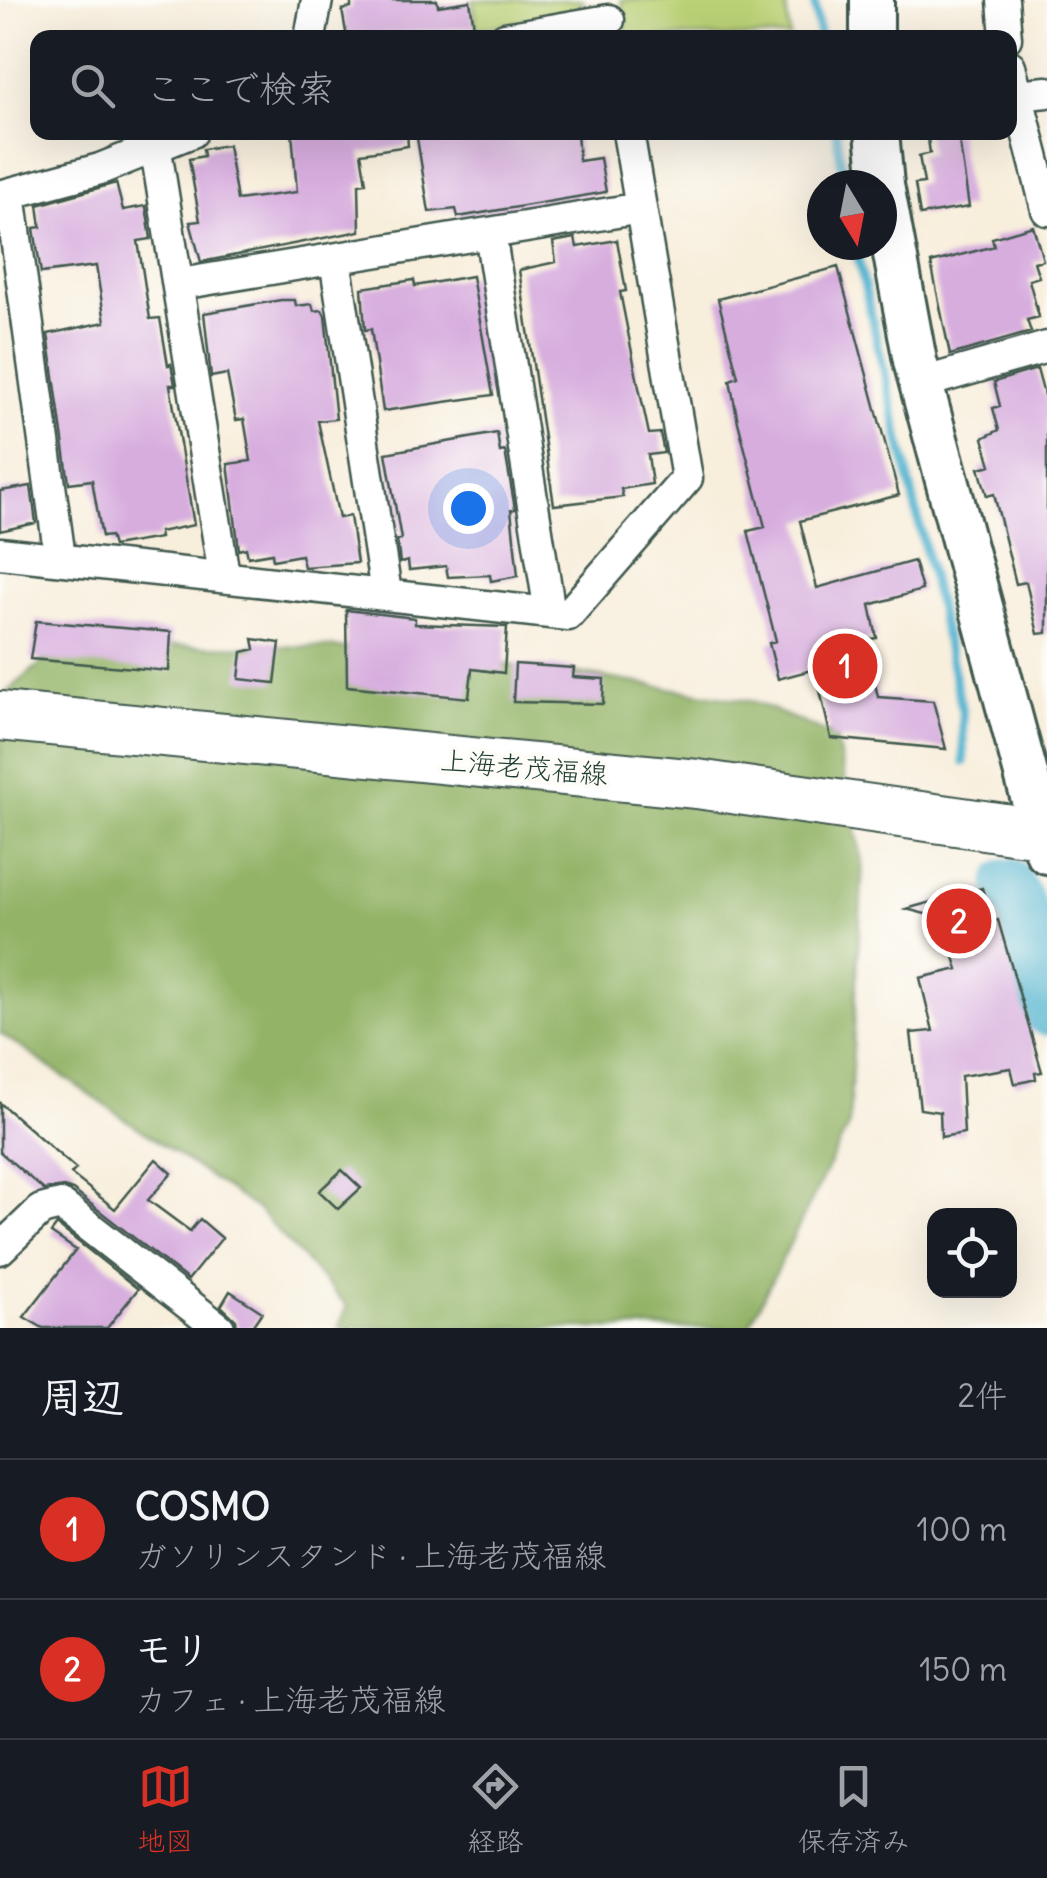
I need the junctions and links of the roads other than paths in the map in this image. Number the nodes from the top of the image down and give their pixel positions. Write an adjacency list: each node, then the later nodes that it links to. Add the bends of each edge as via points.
1 (318, 0): 5 (street)
2 (872, 0): 7 (street)
3 (1004, 0): 8 (street)
4 (609, 19): 6 (street)
5 (312, 30)
6 (548, 30)
7 (872, 30)
8 (1006, 30)
9 (1017, 81): 10 (street)
10 (1047, 92)
11 (1017, 95): 19 (street)
12 (176, 140): 15 (street)
13 (629, 140): 18 (street)
14 (878, 140): 16 (street)
15 (156, 150): 17 (street); 23 (street)
16 (881, 170)
17 (5, 195): 27 (street)
18 (641, 208): 20 (street); 30 (street, via 687,478 568,615)
19 (1047, 210)
20 (490, 233): 21 (street); 30 (street)
21 (335, 259): 23 (street); 29 (street)
22 (897, 259): 25 (street)
23 (180, 284): 28 (street)
24 (1047, 347): 25 (street)
25 (922, 383): 32 (street)
26 (0, 552): 27 (street)
27 (60, 558): 28 (street)
28 (224, 575): 29 (street)
29 (386, 593): 30 (street)
30 (550, 612)
31 (0, 716): 32 (main road, 上海老茂福線, via 697,784)
32 (1044, 839)
33 (0, 1249): 34 (street, via 41,1210 62,1206)
34 (219, 1328)

